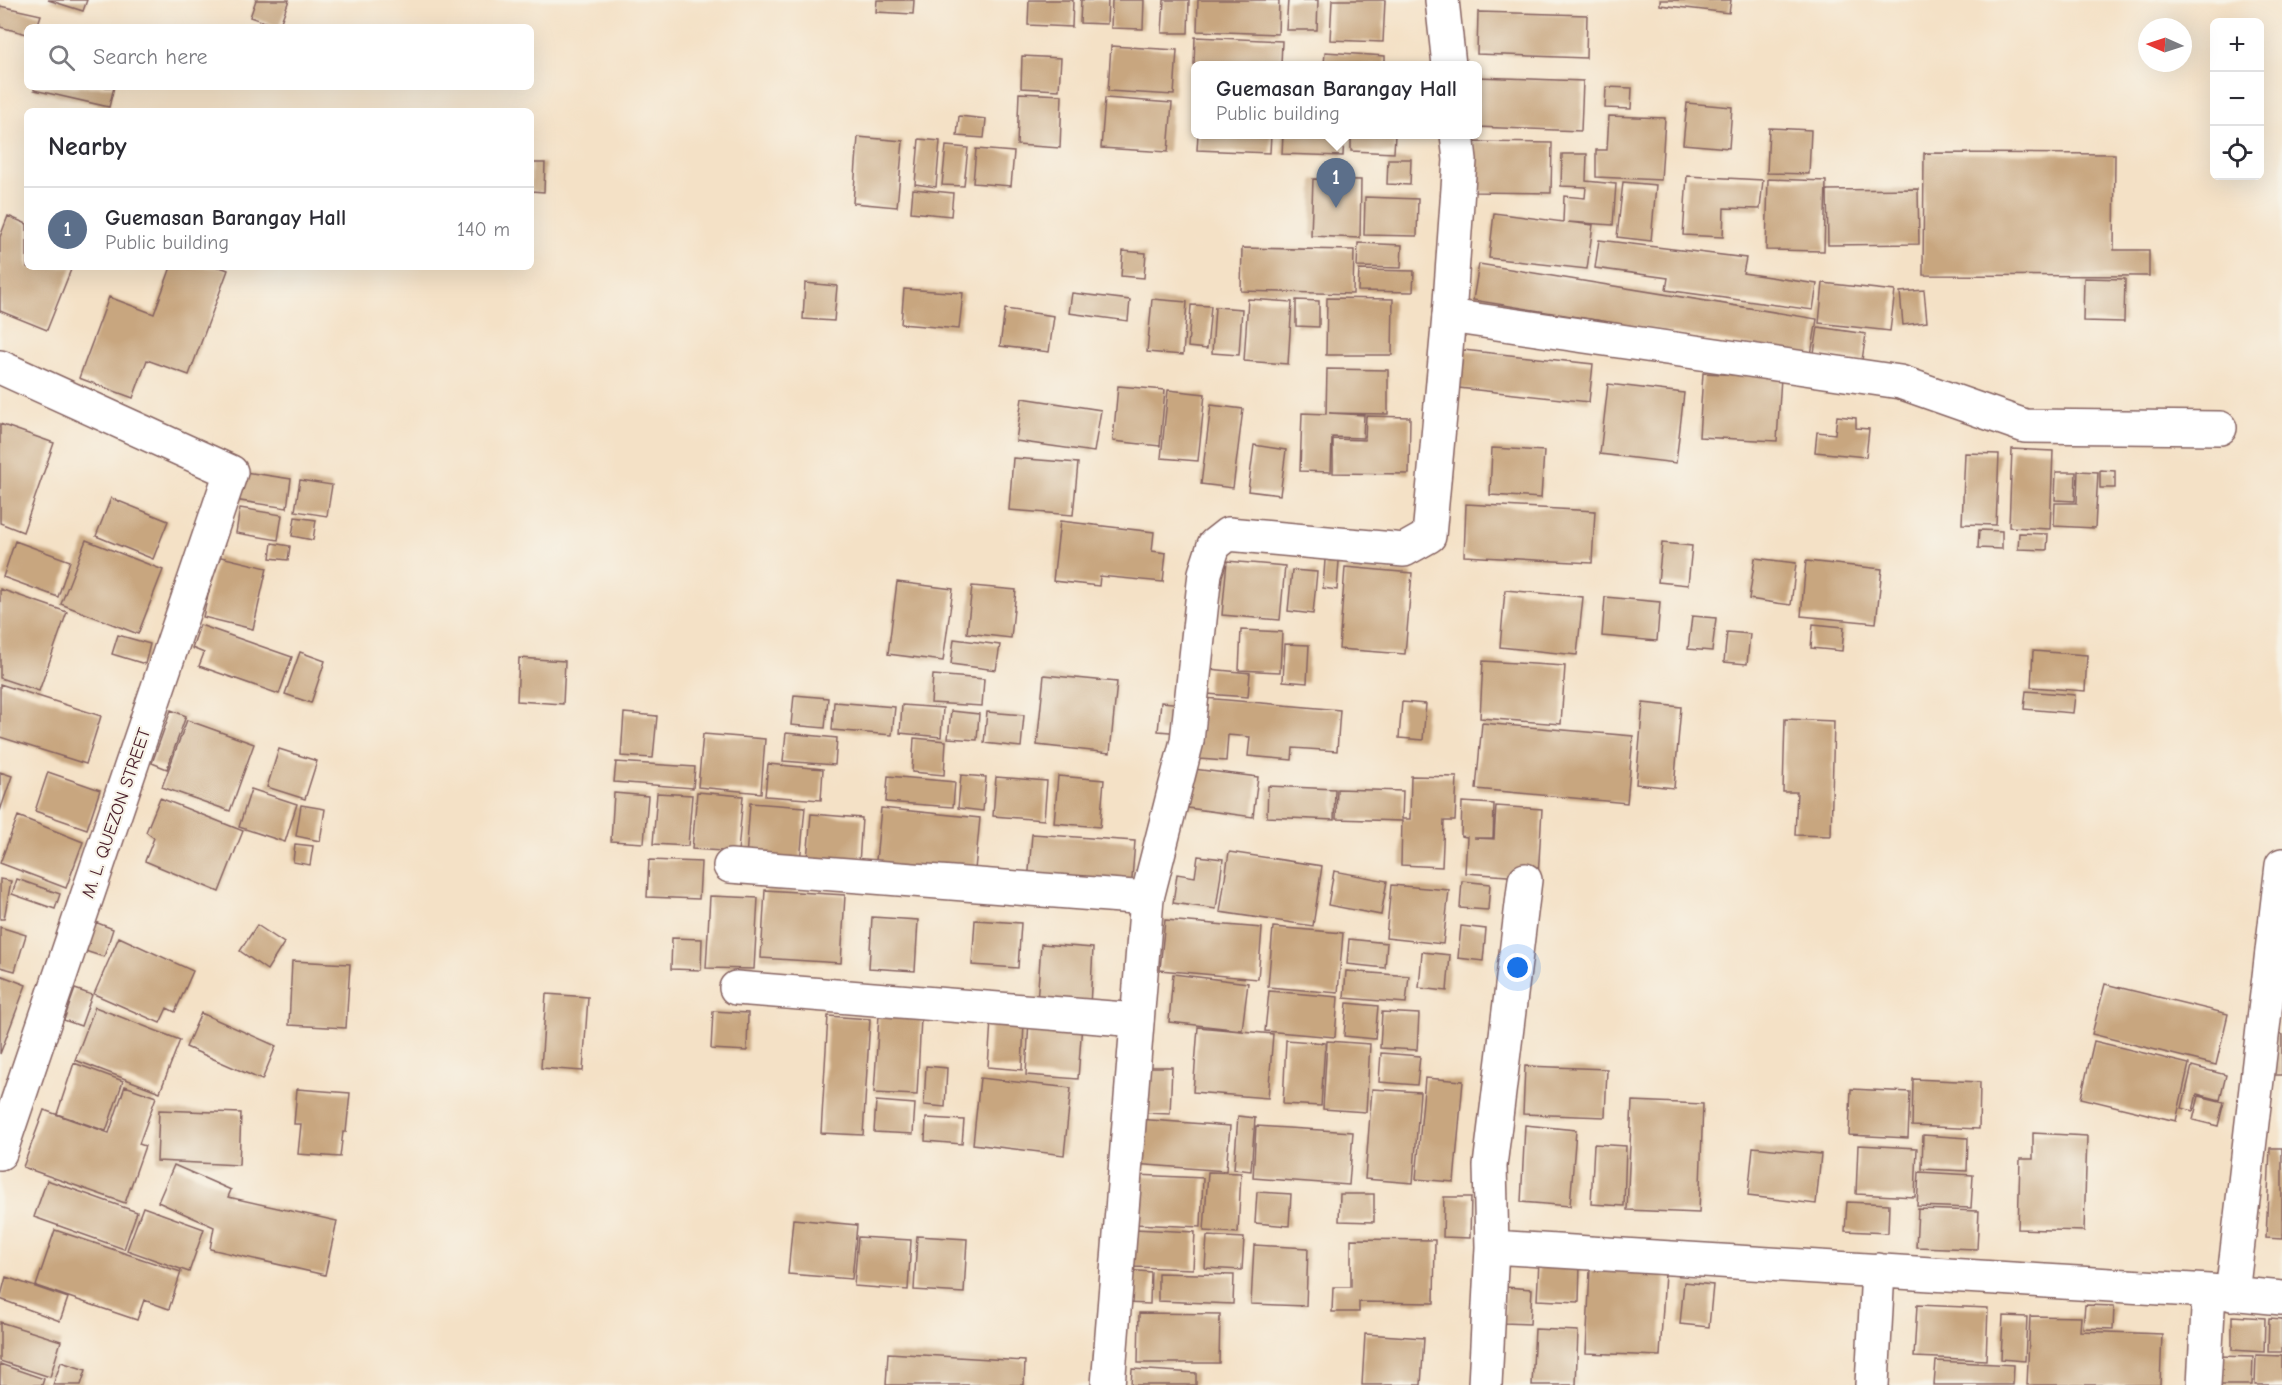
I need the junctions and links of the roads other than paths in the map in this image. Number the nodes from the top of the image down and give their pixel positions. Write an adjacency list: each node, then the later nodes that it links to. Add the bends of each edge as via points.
1 (1442, 0): 2 (street)
2 (1448, 61)
3 (1457, 139): 4 (street, via 1460,160)
4 (1449, 316): 6 (street, via 1900,382 2025,426); 10 (street, via 1429,536 1404,550 1228,534 1214,545 1205,573 1187,741)
5 (0, 366): 13 (street, M. L. QUEZON STREET, via 231,472)
6 (2220, 428)
7 (2282, 865): 17 (street)
8 (730, 866): 10 (street)
9 (1525, 880): 15 (street, via 1490,1166)
10 (1147, 898): 12 (street)
11 (736, 988): 12 (street)
12 (1137, 1020): 19 (street)
13 (10, 1095): 14 (street, M. L. QUEZON STREET)
14 (0, 1154)
15 (1492, 1247): 16 (street); 20 (street)
16 (1878, 1270): 17 (street); 21 (street)
17 (2221, 1292): 18 (street); 22 (street)
18 (2282, 1298)
19 (1108, 1385)
20 (1485, 1385)
21 (1872, 1385)
22 (2204, 1385)

